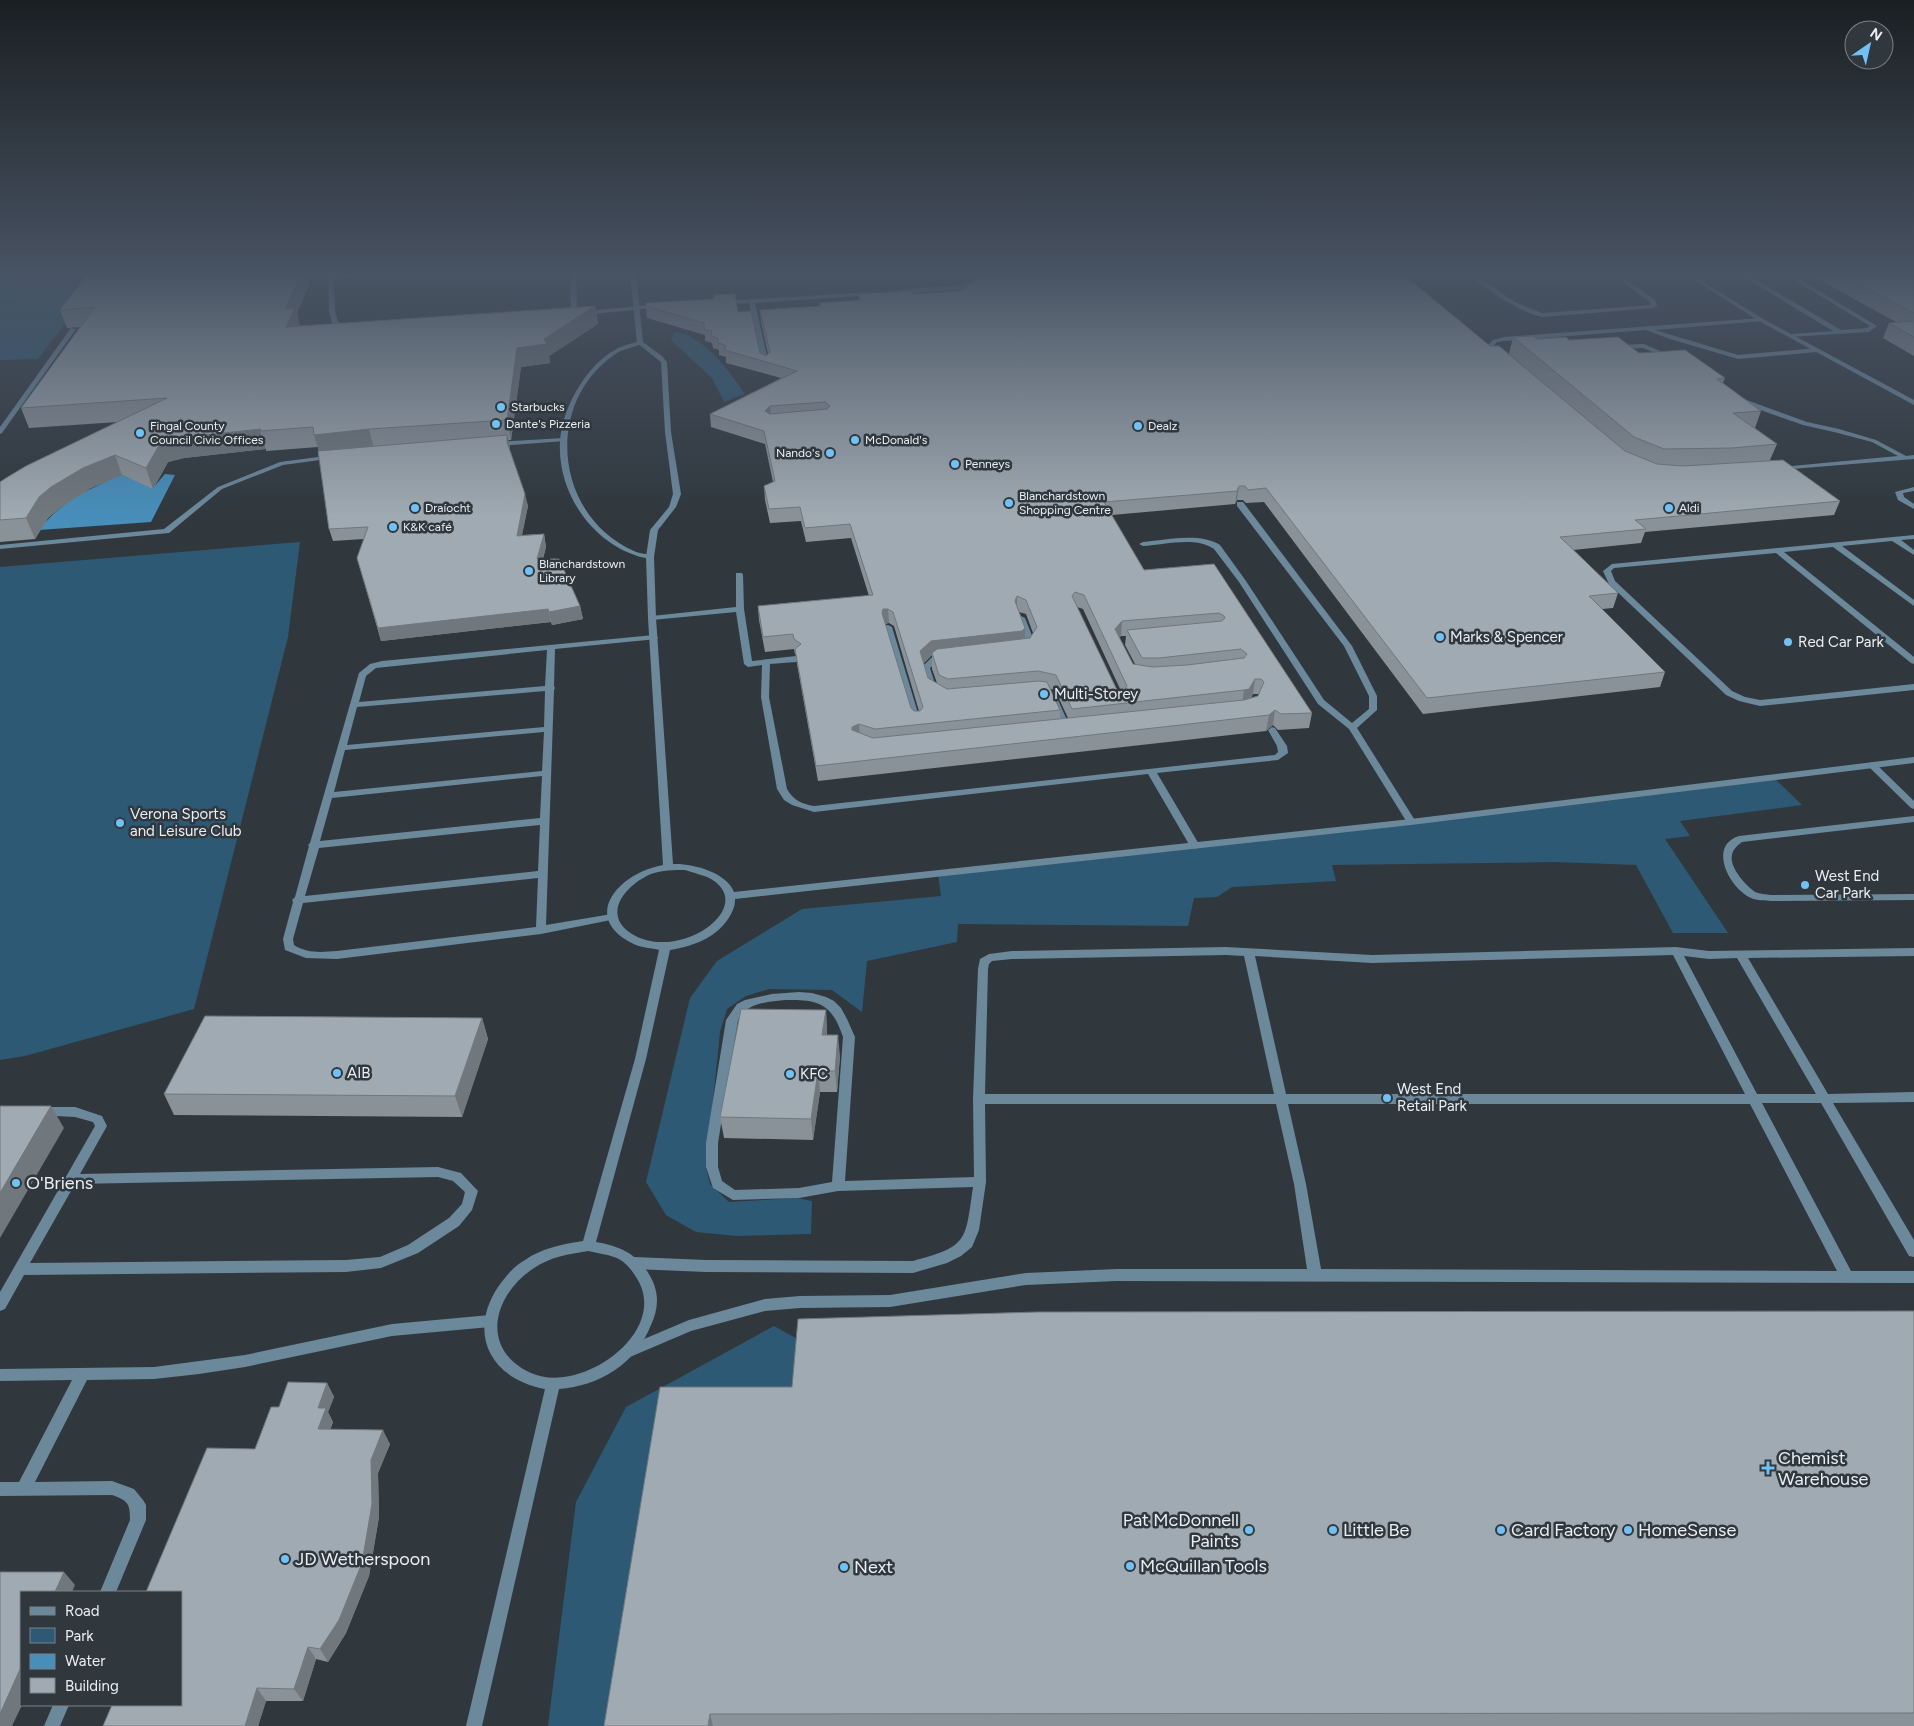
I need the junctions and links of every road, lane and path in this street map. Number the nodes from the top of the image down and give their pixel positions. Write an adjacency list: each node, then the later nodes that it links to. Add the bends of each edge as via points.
1 (55, 355): 15 (street)
2 (611, 355): 16 (street, via 592,371 569,410)
3 (656, 355): 32 (street, via 664,362 668,432 677,494 672,507 654,530)
4 (764, 355): 12 (street)
5 (1497, 355): 11 (street)
6 (1664, 355): 10 (street)
7 (1729, 355): 8 (street)
8 (1766, 355)
9 (1825, 355): 14 (street)
10 (1677, 360)
11 (1506, 363)
12 (766, 365)
13 (1736, 395): 19 (street, via 1750,405 1805,424 1874,441)
14 (1914, 403)
15 (0, 432)
16 (563, 440): 17 (street); 32 (street, via 567,471 583,511 617,545 632,554)
17 (489, 445)
18 (337, 457): 29 (street, via 282,463 220,488 166,531)
19 (1905, 457): 20 (street); 21 (street)
20 (1914, 457)
21 (1772, 470)
22 (1914, 489): 24 (street, via 1899,492 1901,498)
23 (1240, 504): 52 (street, via 1348,646 1373,696 1373,710)
24 (1914, 507)
25 (1914, 537): 26 (street)
26 (1894, 539): 28 (street); 31 (street)
27 (1142, 544): 52 (street, via 1197,540 1218,547 1321,702)
28 (1834, 544): 30 (street); 34 (street)
29 (0, 546)
30 (1777, 550): 44 (street); 46 (street, via 1612,566 1607,571 1612,582 1681,648 1729,693 1742,699 1760,703)
31 (1914, 553)
32 (650, 557): 37 (street)
33 (739, 575): 35 (street)
34 (1914, 604)
35 (740, 609): 37 (street); 45 (street, via 748,664)
36 (1020, 616): 41 (street, via 1031,644 1025,650)
37 (652, 618): 39 (street)
38 (888, 627): 51 (street)
39 (654, 637): 40 (street); 68 (street)
40 (552, 648): 47 (street); 50 (street, via 373,666 362,675)
41 (1016, 651)
42 (958, 657): 49 (street, via 934,660 926,667 934,693)
43 (796, 660): 45 (street)
44 (1914, 661)
45 (766, 662): 59 (street, via 765,697 782,789 787,799 799,806 814,809)
46 (1914, 687)
47 (551, 688): 50 (street); 53 (street)
48 (1046, 692): 54 (street, via 1052,694)
49 (943, 697)
50 (354, 706): 56 (street)
51 (917, 723)
52 (1352, 727): 65 (street)
53 (549, 729): 56 (street); 60 (street)
54 (1067, 729)
55 (1272, 730): 59 (street, via 1282,746 1283,753 1278,757)
56 (342, 748): 61 (street)
57 (1914, 760): 58 (street)
58 (1872, 765): 62 (street); 65 (street)
59 (1151, 771): 67 (street)
60 (546, 773): 61 (street); 64 (street)
61 (327, 796): 66 (street)
62 (1914, 806)
63 (1914, 819): 71 (street, via 1739,840 1726,856 1727,864 1742,886 1755,896)
64 (545, 821): 66 (street); 69 (street)
65 (1411, 822): 67 (street)
66 (313, 845): 72 (street)
67 (1194, 846): 70 (street)
68 (668, 868): 70 (street, via 686,867 716,876 726,885); 73 (street, via 649,872 619,891 612,904)
69 (542, 874): 72 (street); 74 (street)
70 (731, 896): 75 (street, via 725,919 714,929 700,938)
71 (1914, 898)
72 (297, 900): 74 (street, via 289,947 297,953 311,956)
73 (612, 917): 74 (street); 75 (street, via 618,929 630,938)
74 (541, 930)
75 (665, 946): 89 (street, via 631,1091)
76 (1676, 951): 77 (street, via 1372,959); 79 (street); 83 (street)
77 (1249, 952): 82 (street, via 989,958 983,969); 84 (street)
78 (1914, 952): 79 (street)
79 (1740, 954): 81 (street)
80 (1914, 1097): 81 (street)
81 (1824, 1098): 83 (street); 90 (street)
82 (979, 1099): 84 (street); 87 (street)
83 (1753, 1099): 84 (street); 94 (street)
84 (1280, 1100): 93 (street, via 1300,1184)
85 (28, 1112): 86 (street, via 75,1112 98,1120 101,1126)
86 (70, 1179): 92 (street); 92 (street, via 438,1172 457,1177 472,1191 468,1206 454,1222 413,1249 382,1262 346,1266)
87 (980, 1182): 88 (street); 91 (street, via 973,1230 967,1243 942,1259 913,1267)
88 (838, 1186): 88 (street, via 810,1192 732,1195 718,1184 712,1167 712,1143 732,1020 739,1008 754,1001 798,996 818,998 830,1003 843,1019 849,1036)
89 (588, 1246): 91 (street, via 618,1252); 97 (street, via 551,1252 528,1264 503,1288 494,1304)
90 (1914, 1252)
91 (634, 1263): 98 (street, via 649,1287 651,1305 646,1326)
92 (20, 1269): 96 (street)
93 (1315, 1275): 94 (street); 98 (street, via 1045,1278 890,1301 765,1305 689,1326)
94 (1847, 1277): 95 (street)
95 (1914, 1277)
96 (0, 1305)
97 (490, 1321): 99 (street, via 392,1330 199,1368); 101 (street, via 491,1343 503,1364 522,1377)
98 (630, 1351): 101 (street, via 616,1363 585,1380)
99 (82, 1375): 100 (street); 103 (street)
100 (0, 1376)
101 (553, 1384): 107 (street)
102 (0, 1489): 103 (street)
103 (23, 1489): 104 (street, via 112,1488 129,1494 138,1505 138,1520)
104 (108, 1591)
105 (60, 1706): 106 (street)
106 (52, 1726)
107 (474, 1726)

